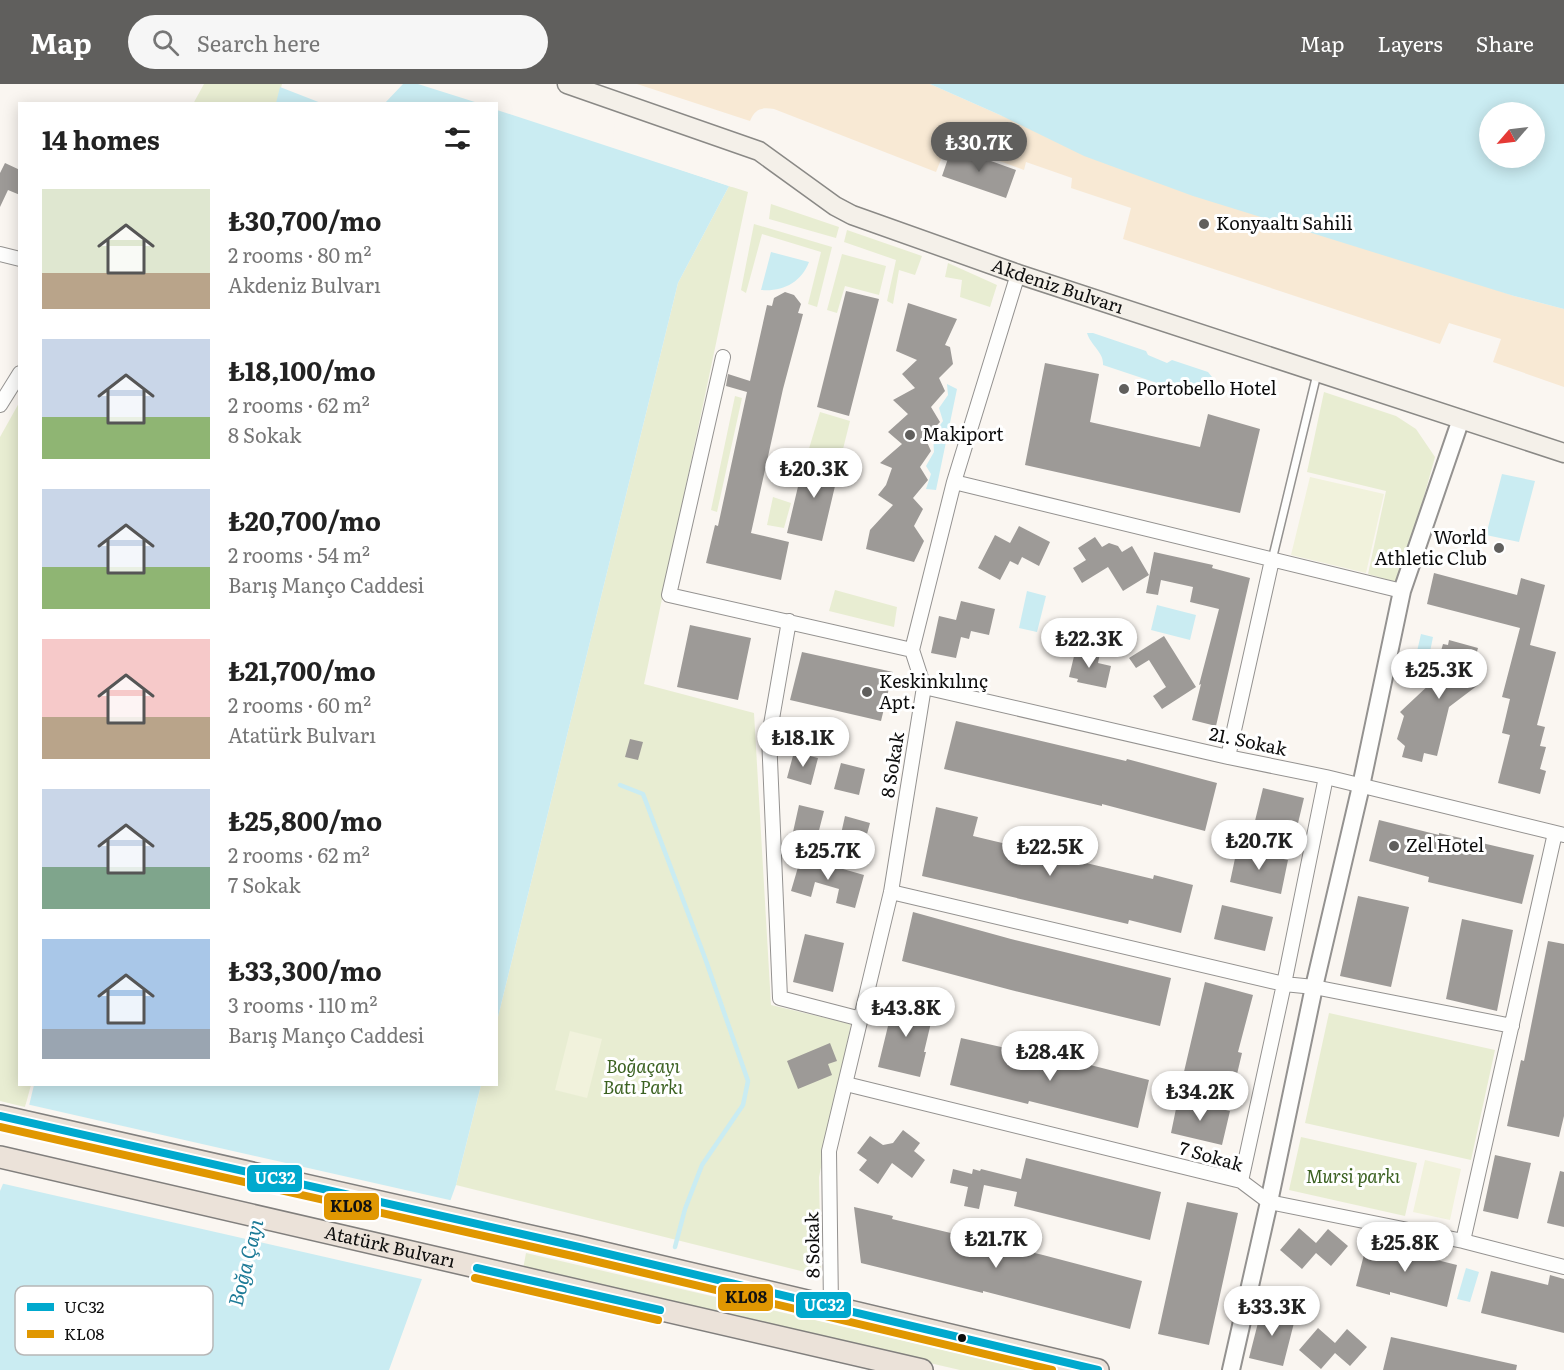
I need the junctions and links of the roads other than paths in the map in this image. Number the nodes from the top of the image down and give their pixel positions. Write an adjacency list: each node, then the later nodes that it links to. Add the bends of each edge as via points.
1 (567, 84): 4 (main road, Akdeniz Bulvarı, via 750,148 768,156 817,194 852,214)
2 (0, 254): 3 (street)
3 (18, 258)
4 (1018, 274): 6 (main road, Akdeniz Bulvarı); 11 (street)
5 (723, 357): 14 (street, via 669,595)
6 (1318, 372): 9 (main road, Akdeniz Bulvarı); 12 (lane)
7 (18, 376): 8 (street)
8 (0, 405)
9 (1461, 419): 10 (main road, Akdeniz Bulvarı); 13 (street)
10 (1564, 453)
11 (954, 482): 12 (street); 15 (street)
12 (1272, 560): 13 (street); 17 (street)
13 (1402, 591): 19 (street)
14 (789, 621): 15 (street); 24 (street, via 769,735 780,998)
15 (912, 650): 16 (street, 8 Sokak)
16 (924, 687): 17 (street, 21. Sokak); 21 (street, 8 Sokak)
17 (1228, 757): 18 (street, 21. Sokak)
18 (1326, 777): 19 (street, 21. Sokak); 22 (street)
19 (1361, 786): 20 (street, 21. Sokak); 23 (street)
20 (1560, 834): 25 (street)
21 (891, 892): 22 (street); 24 (street, 8 Sokak)
22 (1284, 984): 23 (street); 29 (street)
23 (1314, 987): 25 (street); 30 (street)
24 (861, 1019): 26 (street, 8 Sokak)
25 (1512, 1026): 31 (street)
26 (846, 1084): 29 (street, 7 Sokak); 33 (street, 8 Sokak, via 829,1151)
27 (0, 1116): 33 (main road)
28 (0, 1157): 34 (main road, Atatürk Bulvarı, via 570,1290)
29 (1241, 1181): 30 (street, 7 Sokak)
30 (1269, 1202): 31 (street, 7 Sokak); 37 (street)
31 (1463, 1241): 32 (street, 7 Sokak)
32 (1564, 1268)
33 (831, 1307): 36 (main road)
34 (858, 1363): 35 (main road, Atatürk Bulvarı)
35 (922, 1370)
36 (1098, 1370)
37 (1231, 1370)

